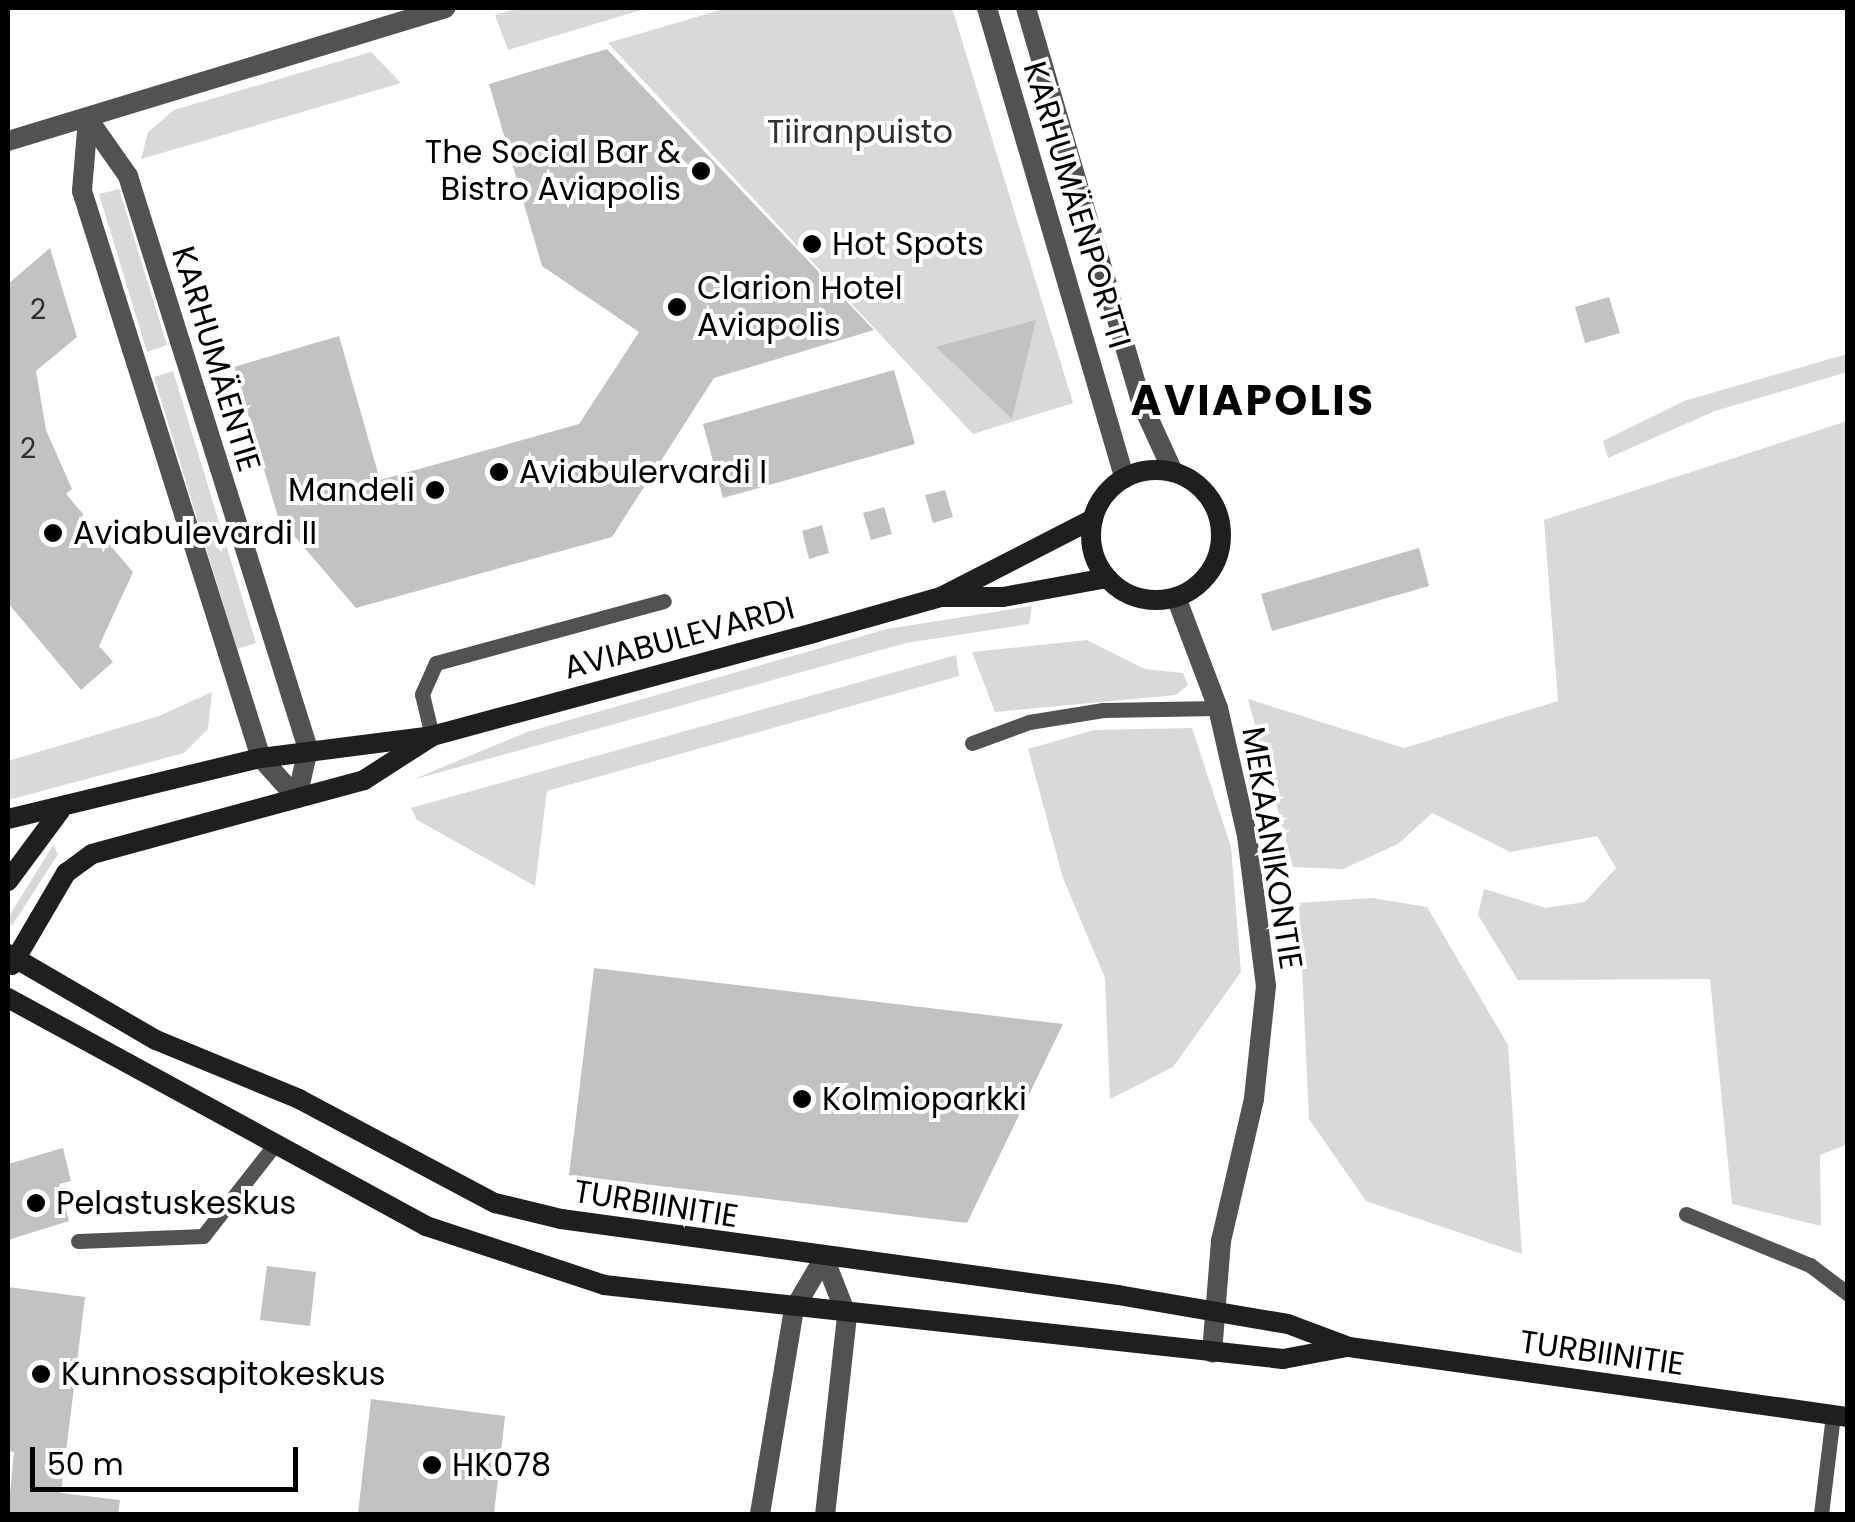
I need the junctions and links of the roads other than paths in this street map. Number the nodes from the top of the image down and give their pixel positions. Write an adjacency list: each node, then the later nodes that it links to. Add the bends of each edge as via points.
1 (445, 8): 4 (street)
2 (987, 8): 7 (street, KARHUMÄENPORTTI)
3 (1026, 8): 6 (street, KARHUMÄENPORTTI, via 1141,402)
4 (88, 119): 5 (street); 16 (street, KARHUMÄENTIE, via 128,176); 17 (street, via 82,191)
5 (8, 141)
6 (1173, 472): 7 (street); 11 (street, via 1195,483 1220,523 1214,564)
7 (1124, 478): 8 (street)
8 (1093, 519): 9 (street, via 1094,550); 10 (street, AVIABULEVARDI)
9 (1106, 578): 10 (street, AVIABULEVARDI, via 1004,597); 11 (street, via 1132,595)
10 (941, 597): 14 (street, AVIABULEVARDI)
11 (1176, 597): 13 (street, MEKAANIKONTIE)
12 (664, 601): 14 (lane, via 436,663 422,694)
13 (1218, 708): 15 (lane, via 1103,710 1029,722); 30 (street, MEKAANIKONTIE, via 1247,836 1266,986 1254,1099 1221,1242)
14 (432, 736): 16 (street, AVIABULEVARDI); 18 (street, AVIABULEVARDI, via 364,780)
15 (972, 743)
16 (308, 749): 17 (street, AVIABULEVARDI); 18 (street)
17 (261, 758): 18 (street); 19 (street, AVIABULEVARDI)
18 (297, 798): 22 (street, AVIABULEVARDI, via 92,854 66,874)
19 (60, 811): 20 (street, AVIABULEVARDI); 21 (street)
20 (8, 818)
21 (8, 881)
22 (12, 961): 27 (street, TURBIINITIE, via 156,1040 298,1099 495,1203 616,1232)
23 (8, 998): 24 (street, TURBIINITIE)
24 (272, 1148): 26 (lane, via 204,1236); 29 (street, TURBIINITIE, via 494,1254 604,1285)
25 (1686, 1214): 28 (lane)
26 (78, 1241)
27 (824, 1258): 29 (street); 30 (street, TURBIINITIE); 31 (street)
28 (1846, 1289)
29 (794, 1309): 31 (street, TURBIINITIE); 35 (street)
30 (1214, 1311): 32 (street, TURBIINITIE, via 1288,1324); 33 (street, MEKAANIKONTIE)
31 (848, 1316): 33 (street, TURBIINITIE); 36 (street)
32 (1349, 1347): 33 (street, TURBIINITIE, via 1283,1360); 34 (street, TURBIINITIE)
33 (1212, 1352)
34 (1840, 1416): 37 (lane)
35 (760, 1514)
36 (825, 1514)
37 (1821, 1514)

